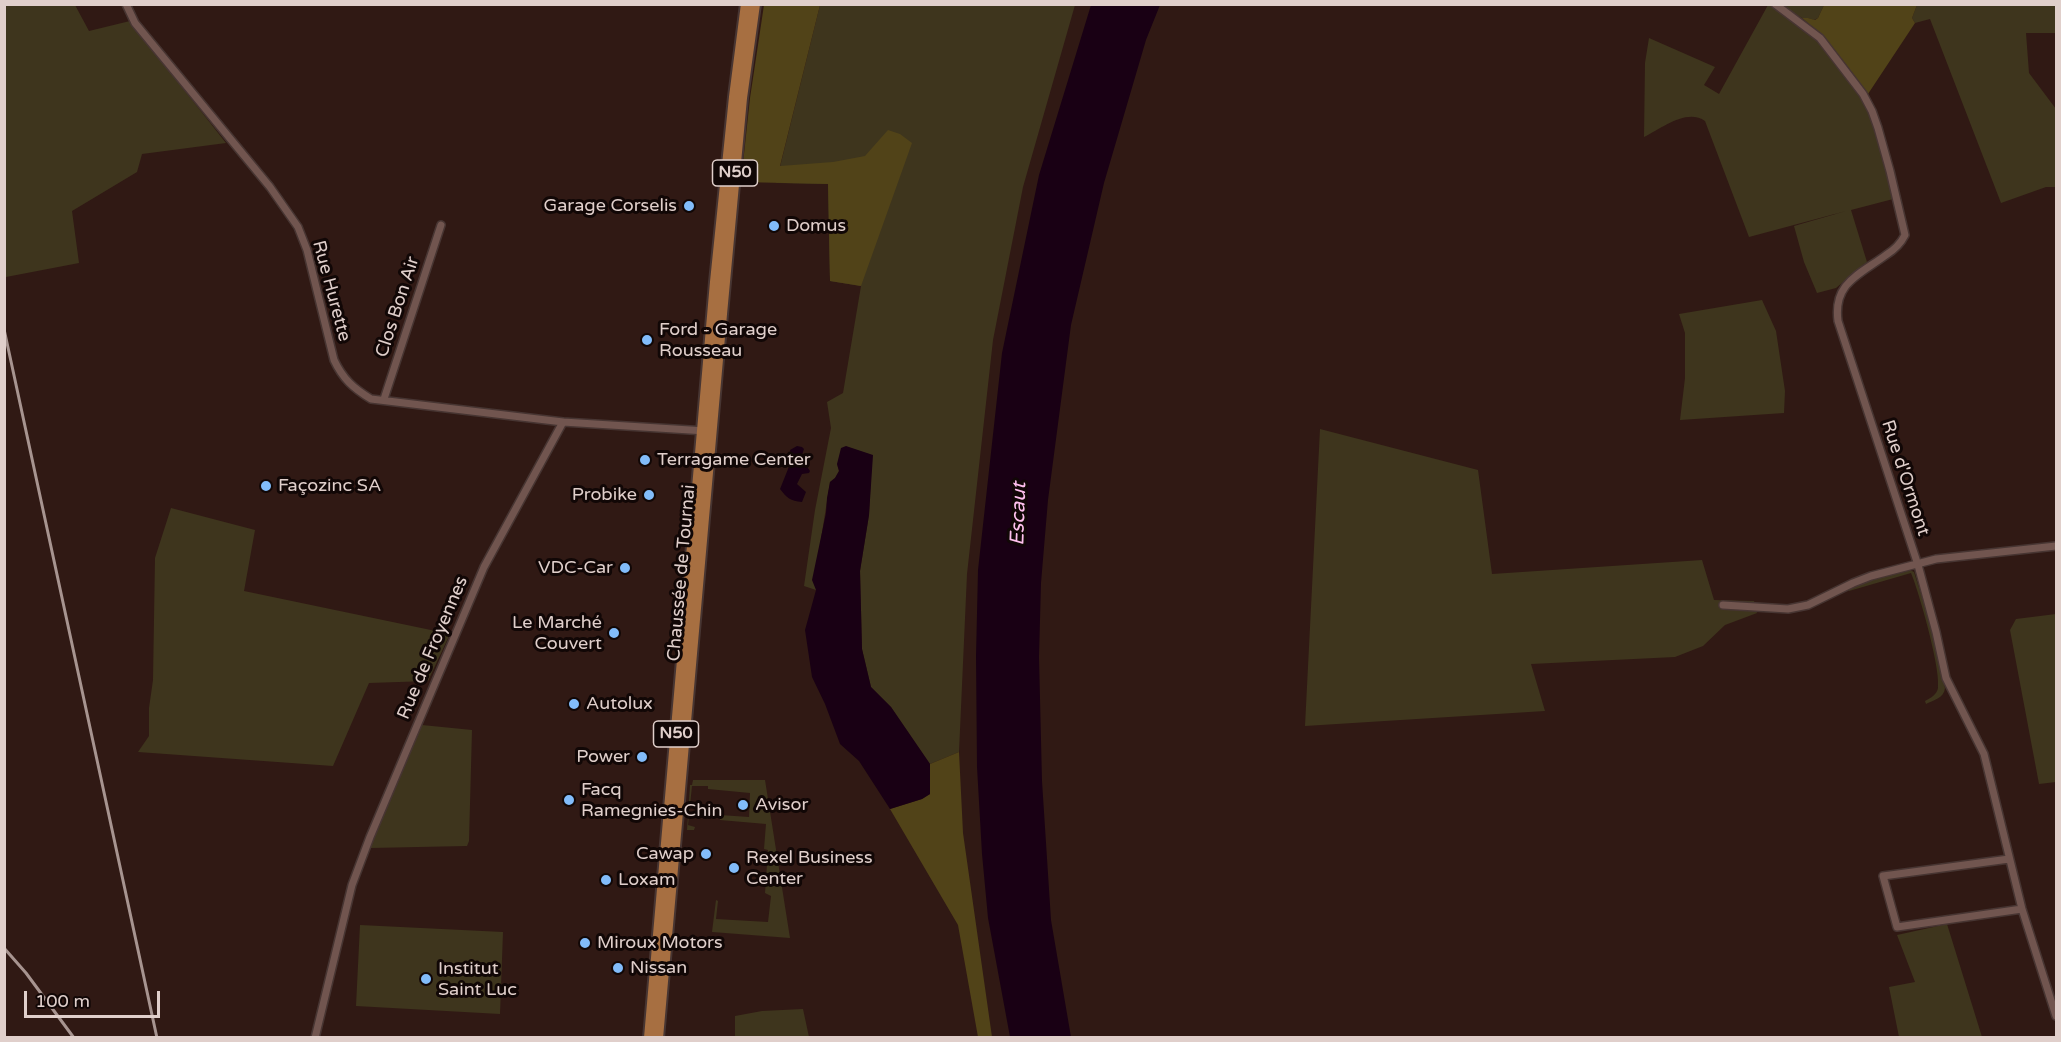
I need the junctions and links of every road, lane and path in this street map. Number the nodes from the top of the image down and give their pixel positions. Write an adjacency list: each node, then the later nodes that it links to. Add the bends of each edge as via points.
1 (126, 4): 6 (street, Rue Hurette, via 135,23 270,187 298,227 341,376 371,399)
2 (746, 4): 8 (main road, Chaussée de Tournai / N50, via 734,97)
3 (755, 4): 8 (main road, Chaussée de Tournai / N50)
4 (1775, 4): 10 (street, Rue d'Ormont, via 1820,38 1856,84 1872,111 1890,171 1905,235 1893,250 1844,286 1837,311)
5 (441, 225): 6 (street, Clos Bon Air)
6 (384, 399): 7 (street, Rue Hurette)
7 (563, 422): 8 (street); 15 (street, Rue de Froyennes, via 484,567 370,837 352,885)
8 (707, 431): 16 (main road, Chaussée de Tournai / N50); 17 (main road, Chaussée de Tournai / N50)
9 (2056, 546): 10 (street, via 1936,559)
10 (1918, 565): 11 (street, via 1871,576 1808,605 1788,609); 12 (street, Rue d'Ormont, via 1946,678 1984,754)
11 (1723, 605)
12 (2009, 859): 13 (street, Rue d'Ormont); 13 (street, via 1883,876 1897,927)
13 (2022, 909): 14 (street, Rue d'Ormont)
14 (2056, 1016)
15 (315, 1038)
16 (649, 1038)
17 (658, 1038)

